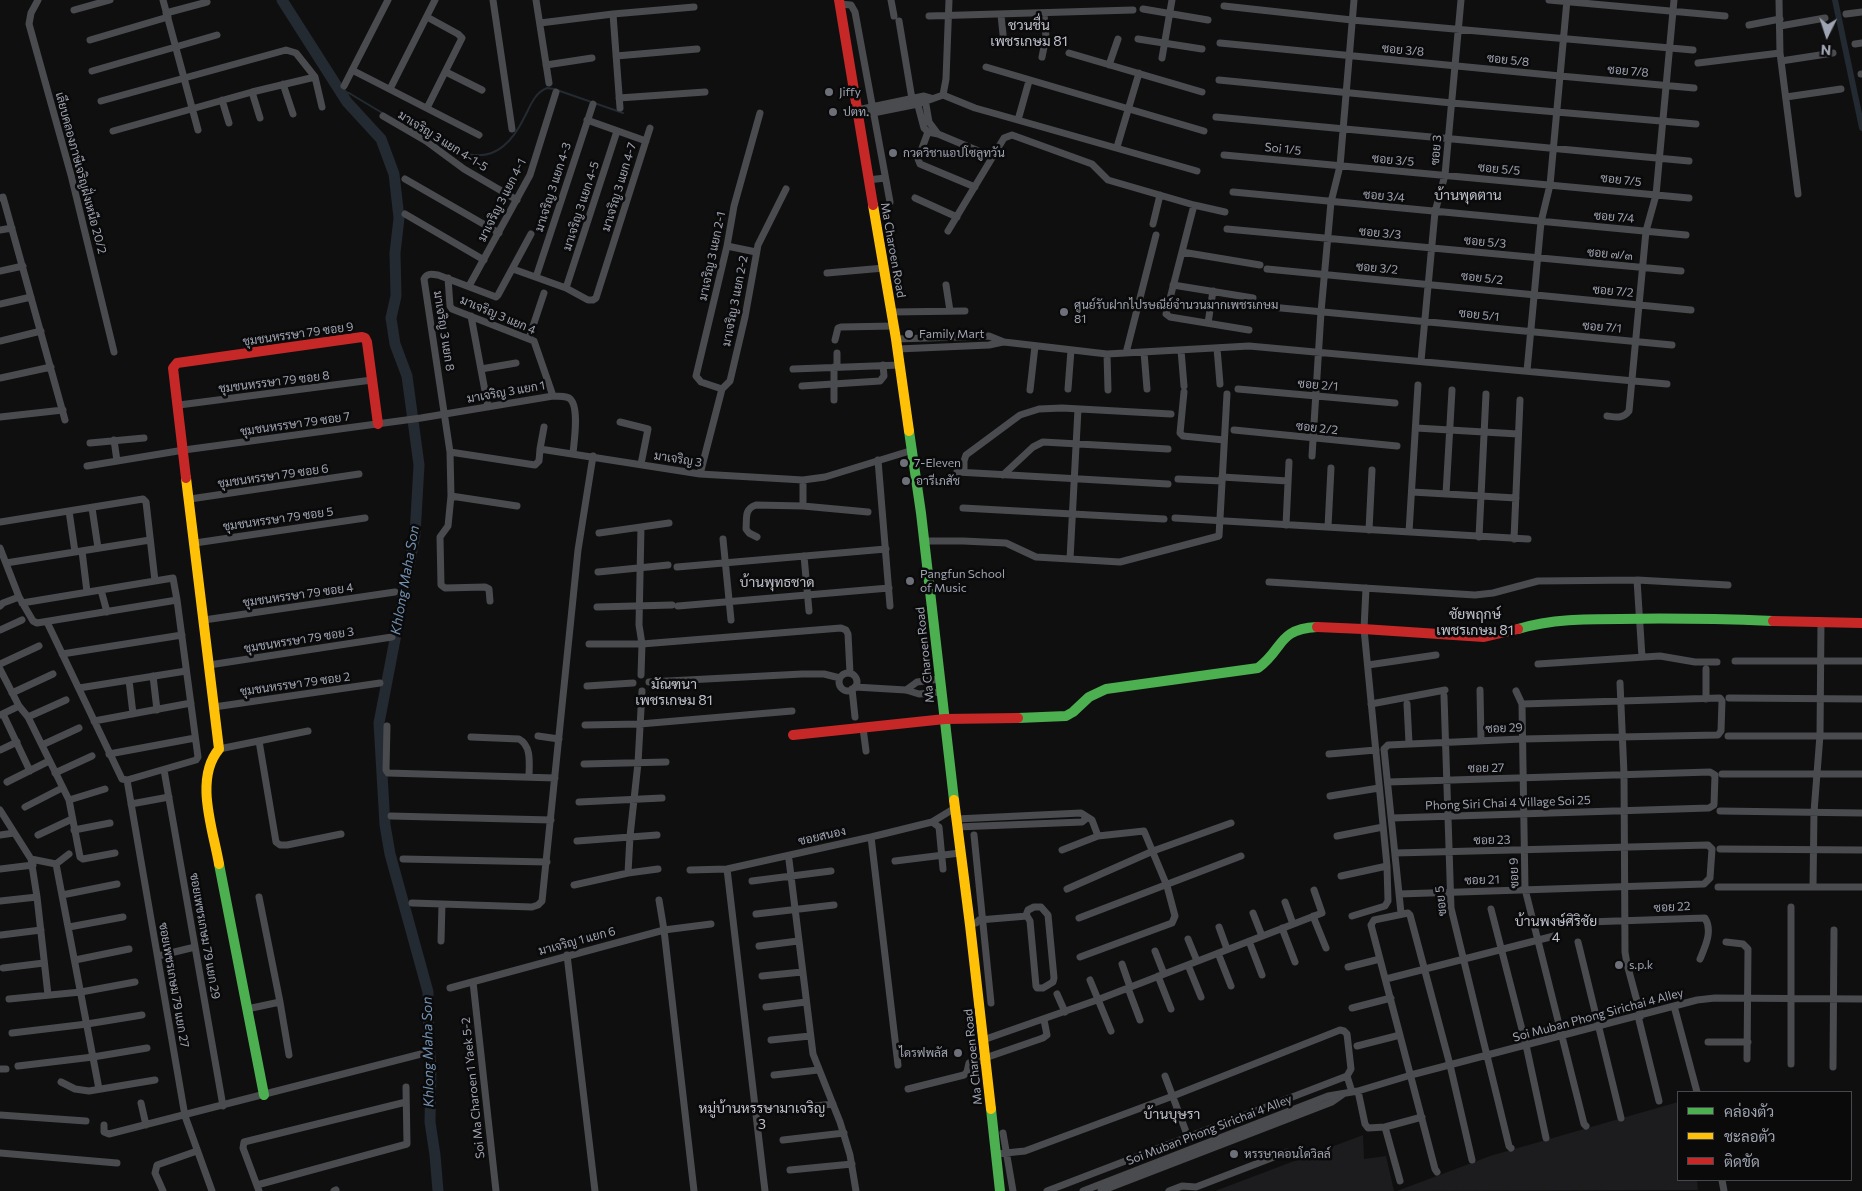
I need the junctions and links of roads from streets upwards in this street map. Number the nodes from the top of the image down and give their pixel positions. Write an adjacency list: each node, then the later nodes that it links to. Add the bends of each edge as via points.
1 (38, 0): 224 (street, เลียบคลองภาษีเจริญฝั่งเหนือ 20/2, via 29,24 71,175)
2 (110, 0): 22 (street)
3 (163, 0): 30 (street)
4 (388, 0): 69 (street)
5 (435, 0): 35 (street)
6 (493, 0): 118 (street)
7 (536, 0): 39 (street)
8 (891, 0): 94 (street)
9 (949, 0): 33 (street)
10 (1172, 0): 26 (street)
11 (1354, 0): 38 (street)
12 (1461, 0): 42 (street, ซอย 3)
13 (1549, 0): 16 (street)
14 (1674, 0): 24 (street)
15 (1779, 0): 40 (street)
16 (1567, 1): 24 (street); 44 (street)
17 (207, 2): 30 (street)
18 (839, 2): 104 (street, via 851,5 855,12); 105 (street, Ma Charoen Road)
19 (1224, 6): 38 (street)
20 (694, 7): 27 (street)
21 (1143, 9): 26 (street)
22 (74, 10)
23 (1133, 10): 28 (street)
24 (1674, 12): 34 (street); 52 (street)
25 (1862, 12): 29 (street)
26 (1170, 13): 37 (street); 50 (street)
27 (613, 14): 39 (street); 58 (street)
28 (1044, 14): 31 (street); 60 (street, via 1046,37)
29 (1846, 14)
30 (167, 15): 47 (street); 51 (street)
31 (1002, 15): 33 (street); 49 (street)
32 (929, 16): 33 (street)
33 (948, 16): 91 (street)
34 (1725, 16)
35 (427, 17): 71 (street, via 462,38); 83 (street)
36 (1826, 18): 40 (street)
37 (1208, 20)
38 (1352, 20): 42 (street); 59 (street)
39 (540, 23): 65 (street)
40 (1780, 23): 41 (street); 61 (street)
41 (1749, 25)
42 (1459, 30): 44 (street); 67 (street, ซอย 3)
43 (217, 35): 51 (street)
44 (1564, 38): 52 (street); 73 (street)
45 (1118, 39): 66 (street)
46 (1138, 39): 50 (street)
47 (90, 40)
48 (1220, 43): 59 (street, ซอย 3/8)
49 (1004, 44)
50 (1164, 44): 54 (street); 63 (street)
51 (176, 47): 70 (street); 75 (street)
52 (1670, 48): 55 (street); 80 (street)
53 (697, 49): 58 (street)
54 (1202, 50)
55 (1693, 50)
56 (1068, 53): 66 (street)
57 (1833, 53): 61 (street)
58 (616, 56): 93 (street)
59 (1349, 56): 67 (street, ซอย 3/8); 90 (street)
60 (1042, 57)
61 (1781, 57): 64 (street); 92 (street)
62 (592, 58): 65 (street)
63 (1162, 58)
64 (1698, 62)
65 (546, 65): 78 (street)
66 (1109, 65): 72 (street)
67 (1455, 66): 73 (street, ซอย 5/8); 97 (street, ซอย 3)
68 (986, 67): 77 (street)
69 (352, 70): 81 (street); 83 (street)
70 (92, 71)
71 (446, 72): 85 (street); 100 (street)
72 (1139, 73): 89 (street); 103 (street)
73 (1560, 76): 80 (street, ซอย 7/8); 106 (street)
74 (315, 77): 75 (street, via 296,53 286,50); 79 (street); 99 (street)
75 (184, 78): 96 (street); 102 (street)
76 (1219, 80): 90 (street)
77 (1029, 81): 103 (street); 113 (street)
78 (549, 83)
79 (283, 84): 86 (street); 108 (street)
80 (1666, 85): 82 (street, ซอย 7/8); 114 (street)
81 (344, 86)
82 (1694, 88)
83 (390, 89): 100 (street)
84 (1841, 89): 92 (street)
85 (482, 90)
86 (252, 92): 95 (street); 111 (street)
87 (556, 92): 151 (street, มาเจริญ 3 แยก 4-1, via 530,175)
88 (705, 92): 93 (street)
89 (1202, 92)
90 (1346, 92): 97 (street); 119 (street)
91 (943, 95): 94 (street); 113 (street)
92 (1786, 97): 145 (street)
93 (619, 98): 101 (street)
94 (921, 99): 104 (street); 124 (street, via 924,128); 125 (street, via 929,122)
95 (222, 100): 102 (street); 115 (street)
96 (101, 102)
97 (1452, 103): 106 (street); 127 (street, ซอย 3)
98 (592, 104): 112 (street, มาเจริญ 3 แยก 4-3)
99 (322, 106)
100 (427, 108): 126 (street)
101 (620, 108)
102 (192, 109): 120 (street); 123 (street)
103 (1129, 109): 122 (street); 129 (street)
104 (872, 110): 105 (street); 138 (street)
105 (857, 112): 140 (street, Ma Charoen Road)
106 (1557, 112): 114 (street); 130 (street)
107 (760, 113): 171 (street, มาเจริญ 3 แยก 2-1, via 734,206)
108 (293, 114)
109 (383, 116): 151 (street, มาเจริญ 3 แยก 4-1-5)
110 (1216, 117): 119 (street)
111 (260, 118)
112 (587, 120): 121 (street, มาเจริญ 3 แยก 4-7); 187 (street, มาเจริญ 3 แยก 4-3)
113 (1018, 120): 129 (street)
114 (1663, 122): 116 (street); 133 (street)
115 (229, 123)
116 (1696, 124)
117 (650, 128): 128 (street)
118 (512, 129)
119 (1342, 129): 127 (street); 135 (street)
120 (198, 130)
121 (617, 131): 128 (street, มาเจริญ 3 แยก 4-7); 193 (street, มาเจริญ 3 แยก 4-5)
122 (1204, 131)
123 (113, 132)
124 (928, 132): 125 (street); 142 (street, via 918,159 920,164)
125 (938, 134): 132 (street)
126 (480, 135)
127 (1448, 138): 130 (street); 137 (street, ซอย 3)
128 (646, 141): 193 (street, มาเจริญ 3 แยก 4-7, via 596,298 588,300)
129 (1117, 147): 136 (street)
130 (1554, 149): 133 (street); 141 (street)
131 (1224, 155): 135 (street, Soi 1/5)
132 (993, 157): 142 (street); 146 (street, via 1004,138 1012,135 1092,164 1108,180)
133 (1659, 158): 134 (street); 147 (street)
134 (1689, 161)
135 (1340, 166): 137 (street, ซอย 3/5); 153 (street)
136 (1197, 170)
137 (1445, 176): 141 (street, ซอย 5/5); 156 (street, ซอย 3)
138 (885, 178): 140 (street); 152 (street)
139 (405, 179): 166 (street)
140 (868, 180): 179 (street, Ma Charoen Road)
141 (1550, 185): 147 (street, ซอย 7/5); 159 (street)
142 (975, 187): 158 (street)
143 (786, 189): 173 (street, มาเจริญ 3 แยก 2-2)
144 (1233, 192): 153 (street, ซอย 3/4)
145 (1798, 194)
146 (1160, 195): 154 (street); 160 (street)
147 (1656, 195): 150 (street, ซอย 7/5); 165 (street)
148 (0, 198): 161 (street, via 3,197)
149 (915, 198): 158 (street)
150 (1689, 198)
151 (517, 200): 166 (street, มาเจริญ 3 แยก 4-1)
152 (890, 202)
153 (1331, 202): 156 (street, ซอย 3/4); 170 (street)
154 (1194, 205): 155 (street); 174 (street)
155 (1225, 212)
156 (1435, 212): 159 (street, ซอย 3/4); 172 (street, ซอย 3)
157 (405, 214): 176 (street)
158 (957, 217): 164 (street)
159 (1541, 222): 165 (street, ซอย 7/4); 175 (street)
160 (1153, 224)
161 (12, 228): 163 (street); 178 (street)
162 (1226, 229): 170 (street, ซอย 3/3)
163 (0, 230)
164 (948, 231)
165 (1646, 231): 169 (street, ซอย 7/4); 180 (street)
166 (499, 233): 176 (street, มาเจริญ 3 แยก 4-1)
167 (531, 234): 181 (street, มาเจริญ 3 แยก 4)
168 (1156, 235): 229 (street)
169 (1686, 235)
170 (1328, 240): 172 (street, ซอย 3/3); 186 (street)
171 (728, 246): 173 (street); 247 (street, มาเจริญ 3 แยก 2-1, via 696,376 701,382)
172 (1431, 248): 175 (street, ซอย 5/3); 189 (street, ซอย 3)
173 (756, 252): 247 (street, มาเจริญ 3 แยก 2-2, via 730,381)
174 (1182, 252): 177 (street); 191 (street)
175 (1537, 258): 180 (street, ซอย ๗/๓); 196 (street)
176 (484, 260): 192 (street, มาเจริญ 3 แยก 4-1)
177 (1260, 265)
178 (22, 266): 183 (street); 197 (street)
179 (884, 268): 185 (street); 204 (street, Ma Charoen Road)
180 (1642, 268): 184 (street, ซอย ๗/๓); 200 (street)
181 (513, 269): 187 (street); 192 (street, มาเจริญ 3 แยก 4, via 496,297)
182 (1267, 269): 186 (street, ซอย 3/2)
183 (0, 271)
184 (1682, 271)
185 (827, 273)
186 (1324, 275): 189 (street, ซอย 3/2); 206 (street)
187 (536, 277): 193 (street)
188 (448, 278): 192 (street, มาเจริญ 3 แยก 4); 207 (street, มาเจริญ 3 แยก 4, via 450,306); 265 (street, มาเจริญ 3 แยก 8, via 431,274 424,279)
189 (1428, 284): 196 (street, ซอย 5/2); 208 (street, ซอย 3)
190 (946, 285): 205 (street)
191 (1174, 285): 194 (street); 209 (street, via 1167,316)
192 (469, 286)
193 (566, 288)
194 (1213, 291): 198 (street); 209 (street)
195 (544, 292): 214 (street)
196 (1534, 295): 200 (street, ซอย 7/2); 213 (street)
197 (31, 297): 199 (street); 212 (street)
198 (1254, 298)
199 (0, 304)
200 (1639, 305): 202 (street, ซอย 7/2); 217 (street)
201 (1260, 306): 206 (street, ซอย 5/1)
202 (1691, 310)
203 (965, 311): 205 (street)
204 (892, 312): 205 (street); 210 (street, Ma Charoen Road)
205 (950, 312)
206 (1321, 312): 208 (street, ซอย 5/1); 227 (street)
207 (471, 316): 214 (street, มาเจริญ 3 แยก 4); 236 (street)
208 (1424, 321): 213 (street, ซอย 5/1); 230 (street, ซอย 3)
209 (1208, 323): 211 (street)
210 (894, 326): 215 (street, via 841,327); 218 (street, Ma Charoen Road)
211 (1249, 330)
212 (41, 331): 216 (street); 234 (street)
213 (1531, 332): 217 (street, ซอย 7/1); 238 (street)
214 (529, 338): 256 (street, มาเจริญ 3 แยก 4, via 537,346)
215 (835, 340)
216 (0, 341)
217 (1635, 342): 220 (street, ซอย 7/1); 241 (street)
218 (897, 344): 219 (street, via 989,345 1004,342); 233 (street, Ma Charoen Road)
219 (1035, 346): 222 (street); 251 (street)
220 (1672, 346)
221 (1218, 348): 223 (street); 227 (street, via 1249,346); 243 (street)
222 (1071, 350): 228 (street); 248 (street)
223 (1181, 350): 225 (street); 282 (street, via 1184,389 1180,433)
224 (114, 352)
225 (1144, 352): 229 (street); 249 (street)
226 (837, 353): 235 (street)
227 (1320, 353): 230 (street); 257 (street)
228 (1107, 354): 229 (street); 252 (street)
229 (1126, 354)
230 (1421, 361): 238 (street)
231 (516, 363): 236 (street)
232 (883, 365): 233 (street); 235 (street); 242 (street, via 884,376 880,381)
233 (900, 365): 289 (street, Ma Charoen Road)
234 (51, 367): 239 (street); 264 (street)
235 (836, 367): 237 (street); 242 (street)
236 (482, 369): 262 (street)
237 (793, 369)
238 (1527, 371): 241 (street)
239 (0, 378)
240 (372, 380): 261 (street, ชุมชนหรรษา 79 ซอย 8); 261 (street, ชุมชนหรรษา 79 ซอย 9, via 367,342 362,337 177,363 173,368); 272 (street, ชุมชนหรรษา 79 ซอย 9)
241 (1632, 381): 244 (street); 267 (street, via 1629,411 1620,417)
242 (834, 384): 246 (street); 258 (street)
243 (1220, 384)
244 (1667, 384)
245 (1418, 385): 274 (street)
246 (802, 386)
247 (722, 389): 302 (street, มาเจริญ 3 แยก 2-2)
248 (1068, 389)
249 (1147, 389)
250 (1238, 389): 257 (street, ซอย 2/1)
251 (1030, 390)
252 (1108, 390)
253 (1452, 390): 276 (street)
254 (1227, 394): 282 (street)
255 (1486, 394): 277 (street)
256 (553, 396): 262 (street, มาเจริญ 3 แยก 1); 291 (street, มาเจริญ 3 แยก 1, via 573,402 576,414)
257 (1317, 397): 260 (street, ซอย 2/1); 280 (street)
258 (834, 400)
259 (1520, 400): 278 (street)
260 (1396, 404)
261 (179, 406): 288 (street)
262 (488, 407): 265 (street, มาเจริญ 3 แยก 1)
263 (1078, 409): 266 (street); 284 (street); 303 (street, via 1039,409 1020,415 966,456 961,472)
264 (62, 410): 268 (street); 269 (street)
265 (446, 414): 270 (street, มาเจริญ 3 แยก 1); 290 (street)
266 (1171, 414)
267 (1607, 416)
268 (0, 417)
269 (65, 420)
270 (409, 420): 272 (street, ชุมชนหรรษา 79 ซอย 7)
271 (620, 422): 297 (street, via 648,429)
272 (378, 424): 288 (street, ชุมชนหรรษา 79 ซอย 7)
273 (544, 427): 286 (street)
274 (1416, 428): 276 (street); 310 (street)
275 (1234, 430): 280 (street, ซอย 2/2)
276 (1449, 430): 277 (street); 311 (street)
277 (1484, 432): 278 (street); 313 (street)
278 (1518, 434): 314 (street)
279 (144, 438): 281 (street)
280 (1314, 439): 285 (street, ซอย 2/2); 293 (street)
281 (114, 440): 283 (street); 295 (street)
282 (1224, 440): 306 (street)
283 (90, 443)
284 (1076, 443): 287 (street); 303 (street, via 1043,442); 304 (street)
285 (1397, 446)
286 (540, 449): 290 (street, via 535,464); 291 (street, มาเจริญ 3)
287 (1168, 449)
288 (184, 450): 295 (street, ชุมชนหรรษา 79 ซอย 7); 315 (street)
289 (913, 450): 294 (street, มาเจริญ 3); 341 (street, Ma Charoen Road)
290 (450, 452): 312 (street)
291 (573, 453): 292 (street, มาเจริญ 3)
292 (593, 456): 297 (street, มาเจริญ 3); 458 (street, via 578,550)
293 (1312, 456)
294 (878, 460): 307 (street, มาเจริญ 3, via 825,477); 345 (street)
295 (117, 461): 298 (street, ชุมชนหรรษา 79 ซอย 7)
296 (1289, 462): 308 (street)
297 (641, 464): 302 (street, มาเจริญ 3)
298 (87, 466)
299 (1331, 468): 331 (street)
300 (1372, 470): 332 (street)
301 (358, 474): 315 (street, ชุมชนหรรษา 79 ซอย 6)
302 (700, 474): 307 (street, มาเจริญ 3)
303 (1003, 475): 304 (street)
304 (1074, 479): 309 (street); 322 (street)
305 (1178, 479): 306 (street)
306 (1222, 479): 308 (street); 326 (street)
307 (803, 480): 317 (street)
308 (1288, 481): 329 (street)
309 (1168, 484)
310 (1412, 492): 311 (street); 333 (street)
311 (1446, 494): 313 (street)
312 (451, 496): 316 (street); 367 (street, via 448,526 440,537 441,585 445,588 485,587 489,589)
313 (1481, 496): 314 (street); 336 (street)
314 (1516, 498): 338 (street)
315 (190, 499): 342 (street)
316 (517, 506)
317 (803, 506): 321 (street); 335 (street, via 750,507 746,529)
318 (92, 508): 320 (street); 340 (street, via 143,499); 344 (street)
319 (962, 508): 322 (street)
320 (70, 511): 327 (street); 346 (street)
321 (868, 512)
322 (1072, 514): 325 (street); 348 (street)
323 (365, 518): 342 (street, ชุมชนหรรษา 79 ซอย 5)
324 (1175, 518): 326 (street)
325 (1164, 519)
326 (1220, 521): 329 (street); 348 (street, via 1219,536 1213,539 1120,562)
327 (0, 522)
328 (669, 523): 330 (street)
329 (1286, 525): 331 (street)
330 (641, 527): 334 (street); 353 (street)
331 (1328, 527): 332 (street)
332 (1369, 530): 333 (street)
333 (1409, 532): 336 (street)
334 (599, 533)
335 (757, 537)
336 (1479, 537): 338 (street)
337 (723, 539): 350 (street)
338 (1514, 539): 339 (street)
339 (1528, 539)
340 (150, 540): 344 (street); 355 (street)
341 (924, 541): 348 (street, via 1006,543 1036,557); 408 (street, Ma Charoen Road)
342 (195, 543): 377 (street)
343 (0, 548): 349 (street)
344 (98, 548): 346 (street)
345 (886, 549): 347 (street); 359 (street)
346 (78, 552): 349 (street); 362 (street)
347 (804, 556): 350 (street); 364 (street)
348 (1070, 559)
349 (6, 563): 365 (street)
350 (725, 563): 352 (street); 368 (street)
351 (668, 565): 353 (street)
352 (677, 567)
353 (640, 568): 354 (street); 370 (street)
354 (598, 572)
355 (155, 580): 361 (street); 366 (street, via 173,578)
356 (1637, 580): 358 (street); 360 (street, via 1538,581 1475,595); 375 (street)
357 (1269, 582): 360 (street)
358 (1728, 585)
359 (889, 588): 364 (street); 371 (street)
360 (1366, 588): 382 (street)
361 (101, 590): 362 (street); 374 (street)
362 (87, 592): 365 (street)
363 (395, 592): 377 (street, ชุมชนหรรษา 79 ซอย 4)
364 (808, 595): 368 (street); 373 (street)
365 (21, 600): 369 (street); 379 (street, via 33,621)
366 (177, 600): 374 (street); 384 (street)
367 (490, 601)
368 (729, 602): 370 (street); 378 (street)
369 (1, 603)
370 (640, 606): 372 (street); 387 (street)
371 (890, 606)
372 (597, 607)
373 (809, 611)
374 (107, 612): 379 (street)
375 (1640, 619): 380 (street); 382 (street, via 1558,621 1484,637); 391 (street)
376 (22, 620): 383 (street)
377 (204, 620): 397 (street)
378 (731, 620)
379 (47, 622): 389 (street)
380 (1821, 622): 381 (street); 393 (street)
381 (1862, 623)
382 (1364, 629): 399 (street); 442 (street, via 1314,627 1292,632 1258,668 1106,689 1087,698 1076,711 1061,717)
383 (0, 630)
384 (182, 635): 389 (street); 402 (street)
385 (392, 637): 397 (street, ชุมชนหรรษา 79 ซอย 3)
386 (589, 644): 387 (street)
387 (642, 644): 403 (street, via 841,628 848,634); 405 (street)
388 (39, 646): 396 (street)
389 (62, 654): 416 (street)
390 (1436, 655): 399 (street)
391 (1642, 657): 395 (street); 398 (street)
392 (1735, 661): 393 (street)
393 (1821, 661): 394 (street); 426 (street)
394 (1862, 661)
395 (1717, 662)
396 (0, 664)
397 (209, 664): 435 (street)
398 (1538, 664)
399 (1368, 665): 431 (street)
400 (1706, 668): 425 (street)
401 (0, 669): 409 (street)
402 (186, 671): 406 (street); 430 (street)
403 (850, 673): 407 (street); 417 (street, via 856,680)
404 (53, 674): 423 (street)
405 (641, 675): 411 (street); 413 (street)
406 (153, 676): 410 (street); 436 (street)
407 (840, 678): 411 (street, via 802,674); 417 (street, via 842,688)
408 (940, 679): 418 (street, via 917,682); 422 (street, Ma Charoen Road)
409 (2, 680): 423 (street)
410 (129, 680): 416 (street); 439 (street)
411 (650, 682): 420 (street)
412 (380, 683): 435 (street, ชุมชนหรรษา 79 ซอย 2)
413 (633, 683): 415 (street); 420 (street)
414 (1620, 683): 429 (street)
415 (587, 686)
416 (78, 688): 443 (street)
417 (853, 688): 418 (street); 440 (street)
418 (906, 690): 422 (street, via 919,694)
419 (1480, 690): 460 (street)
420 (642, 691): 444 (street)
421 (1516, 691): 433 (street)
422 (942, 692): 442 (street, Ma Charoen Road)
423 (12, 693): 434 (street)
424 (1729, 698): 426 (street)
425 (1706, 699): 429 (street); 456 (street, ซอย 29, via 1720,698 1722,701 1721,731 1718,735)
426 (1820, 699): 427 (street); 451 (street)
427 (1862, 699)
428 (66, 700): 441 (street)
429 (1621, 700): 433 (street); 456 (street)
430 (191, 704): 436 (street); 457 (street)
431 (1371, 704): 463 (street, ซอย 5, via 1444,693); 468 (street)
432 (1407, 704): 464 (street)
433 (1522, 704): 459 (street, ซอย 9)
434 (19, 706): 438 (street); 441 (street)
435 (214, 708): 466 (street)
436 (157, 710): 439 (street)
437 (792, 711): 444 (street)
438 (2, 714): 462 (street)
439 (133, 714): 443 (street)
440 (855, 717)
441 (28, 718): 465 (street)
442 (945, 719): 448 (street); 502 (street, Ma Charoen Road)
443 (94, 721): 470 (street)
444 (640, 724): 445 (street); 476 (street)
445 (585, 725)
446 (387, 726): 484 (street, via 388,772)
447 (79, 728): 465 (street)
448 (863, 728): 450 (street); 469 (street)
449 (308, 731): 461 (street)
450 (793, 735)
451 (1820, 735): 453 (street); 454 (street); 482 (street)
452 (538, 736): 458 (street)
453 (1728, 736)
454 (1862, 736)
455 (471, 737): 484 (street, via 525,742)
456 (1622, 737): 459 (street, ซอย 29); 480 (street)
457 (195, 738): 470 (street); 478 (street, via 196,760)
458 (559, 739): 485 (street)
459 (1522, 739): 460 (street, ซอย 29); 486 (street, ซอย 9)
460 (1481, 740): 463 (street, ซอย 29)
461 (259, 741): 466 (street); 522 (street, via 276,842 286,845)
462 (17, 742): 467 (street); 477 (street)
463 (1446, 742): 464 (street, ซอย 29); 488 (street, ซอย 5)
464 (1409, 744): 490 (street, ซอย 29, via 1388,745 1384,749)
465 (42, 745): 473 (street)
466 (219, 749): 668 (street, via 212,756 208,770 206,795)
467 (0, 750)
468 (1376, 750): 471 (street); 492 (street)
469 (866, 751)
470 (109, 754): 487 (street, via 122,779)
471 (1329, 754)
472 (92, 756): 479 (street)
473 (49, 761): 477 (street); 479 (street)
474 (666, 762): 476 (street)
475 (584, 764): 476 (street)
476 (638, 764): 497 (street)
477 (30, 770): 489 (street)
478 (164, 770): 487 (street); 495 (street, ซอยเพชรเกษม 79 แยก 29)
479 (55, 773): 491 (street)
480 (1624, 774): 486 (street, ซอย 27); 503 (street, ซอย 27, via 1710,772 1715,775 1714,805); 505 (street)
481 (1722, 774): 482 (street)
482 (1817, 774): 483 (street); 507 (street)
483 (1862, 774)
484 (529, 777): 485 (street)
485 (555, 778): 514 (street)
486 (1523, 778): 488 (street, ซอย 27); 509 (street, ซอย 9)
487 (127, 780): 500 (street, ซอยเพชรเกษม 79 แยก 27)
488 (1447, 780): 490 (street, ซอย 27); 511 (street, ซอย 5)
489 (7, 782)
490 (1388, 782): 512 (street)
491 (62, 788): 498 (street); 501 (street)
492 (1379, 788): 494 (street); 519 (street)
493 (104, 789): 498 (street)
494 (1330, 796)
495 (169, 797): 500 (street); 618 (street, ซอยเพชรเกษม 79 แยก 29)
496 (662, 798): 497 (street)
497 (634, 799): 499 (street); 527 (street)
498 (69, 800): 513 (street)
499 (579, 802)
500 (131, 804): 626 (street, ซอยเพชรเกษม 79 แยก 27)
501 (25, 807)
502 (955, 808): 515 (street, ซอยสนอง); 517 (street, Ma Charoen Road)
503 (1709, 808): 505 (street, Phong Siri Chai 4 Village Soi 25)
504 (0, 810): 521 (street)
505 (1624, 811): 509 (street, Phong Siri Chai 4 Village Soi 25); 532 (street)
506 (1720, 811): 507 (street)
507 (1814, 812): 508 (street); 534 (street)
508 (1862, 813)
509 (1524, 814): 511 (street, Phong Siri Chai 4 Village Soi 25); 536 (street, ซอย 9)
510 (391, 816): 514 (street)
511 (1448, 816): 512 (street, Phong Siri Chai 4 Village Soi 25); 539 (street, ซอย 5)
512 (1392, 818): 542 (street)
513 (72, 819): 520 (street); 524 (street)
514 (551, 820): 550 (street)
515 (932, 822): 530 (street, ซอยสนอง); 544 (street, via 939,827)
516 (110, 823): 520 (street)
517 (957, 823): 528 (street, via 1082,822 1086,818 1092,820); 541 (street, Ma Charoen Road)
518 (1231, 823): 538 (street)
519 (1383, 828): 529 (street); 552 (street)
520 (74, 830): 540 (street, via 81,859)
521 (14, 832): 523 (street); 549 (street)
522 (341, 834)
523 (0, 835)
524 (38, 835)
525 (657, 835): 527 (street)
526 (974, 835): 596 (street)
527 (630, 836): 531 (street); 559 (street)
528 (1098, 836): 535 (street); 538 (street, via 1144,831)
529 (1337, 836)
530 (871, 837): 555 (street, ซอยสนอง); 696 (street)
531 (577, 841)
532 (1625, 848): 536 (street, ซอย 23); 562 (street, ซอย 23, via 1708,845 1712,849); 567 (street)
533 (1720, 849): 534 (street)
534 (1814, 849): 537 (street); 569 (street)
535 (1062, 850)
536 (1524, 850): 539 (street, ซอย 23); 572 (street, ซอย 9)
537 (1862, 850)
538 (1153, 851): 566 (street); 571 (street)
539 (1449, 852): 542 (street, ซอย 23); 574 (street, ซอย 5)
540 (115, 853)
541 (960, 853): 544 (street); 596 (street, Ma Charoen Road)
542 (1395, 853): 575 (street)
543 (69, 854): 551 (street)
544 (942, 855): 548 (street); 556 (street)
545 (1241, 856): 566 (street)
546 (402, 859): 550 (street)
547 (789, 860): 560 (street)
548 (895, 861)
549 (32, 862): 551 (street); 553 (street); 577 (street)
550 (547, 862): 583 (street, via 542,900 538,905)
551 (56, 864): 576 (street)
552 (1386, 866): 561 (street); 593 (street, via 1387,904)
553 (0, 869)
554 (658, 869): 559 (street)
555 (727, 869): 557 (street, ซอยสนอง); 752 (street)
556 (944, 869)
557 (690, 870)
558 (831, 871): 560 (street)
559 (628, 873): 565 (street)
560 (790, 875): 563 (street); 586 (street)
561 (1341, 876)
562 (1710, 878): 567 (street, ซอย 21, via 1704,884)
563 (752, 881)
564 (117, 884): 576 (street)
565 (574, 885)
566 (1167, 886): 595 (street); 627 (street, via 1175,916 1172,922)
567 (1626, 886): 572 (street, ซอย 21); 597 (street)
568 (1718, 887): 569 (street)
569 (1813, 887): 570 (street)
570 (1862, 887)
571 (1067, 889)
572 (1525, 889): 574 (street, ซอย 21); 611 (street, ซอย 9)
573 (1314, 890): 592 (street, via 1322,913)
574 (1450, 892): 575 (street, ซอย 21); 629 (street, ซอย 5)
575 (1399, 894): 589 (street)
576 (62, 895): 601 (street)
577 (37, 897): 580 (street); 604 (street)
578 (259, 897): 662 (street)
579 (659, 900): 605 (street)
580 (0, 901)
581 (1285, 902): 600 (street)
582 (412, 903): 583 (street)
583 (442, 904): 612 (street)
584 (834, 905): 586 (street)
585 (1791, 907): 657 (street)
586 (794, 909): 590 (street); 613 (street)
587 (1491, 909): 621 (street)
588 (1253, 913): 608 (street)
589 (1400, 913): 628 (street, via 1372,922); 639 (street, via 1410,915)
590 (756, 914)
591 (1026, 915): 591 (street, via 1034,907 1041,907 1048,915 1054,978 1043,988 1036,986 1030,921); 596 (street)
592 (1313, 916): 600 (street); 619 (street)
593 (1352, 916)
594 (123, 917): 601 (street)
595 (1079, 918)
596 (975, 920): 664 (street); 683 (street, Ma Charoen Road)
597 (1626, 921): 598 (street); 630 (street, ซอย 22, via 1705,918 1708,935); 672 (street, via 1627,964)
598 (1558, 923)
599 (711, 924): 605 (street, มาเจริญ 1 แยก 6)
600 (1293, 924): 603 (street)
601 (69, 927): 631 (street)
602 (1219, 927): 620 (street)
603 (1282, 928): 608 (street); 633 (street)
604 (41, 930): 607 (street); 634 (street)
605 (664, 930): 625 (street, มาเจริญ 1 แยก 6); 751 (street)
606 (1834, 930): 659 (street)
607 (0, 935)
608 (1262, 936): 614 (street)
609 (1554, 936): 611 (street)
610 (1188, 939): 632 (street)
611 (1538, 939): 621 (street); 681 (street, ซอย 9)
612 (441, 941)
613 (798, 941): 617 (street); 640 (street)
614 (1249, 941): 620 (street); 642 (street)
615 (1578, 942): 676 (street)
616 (1726, 942): 656 (street, via 1743,944 1748,949)
617 (759, 946)
618 (195, 948): 626 (street); 718 (street, ซอยเพชรเกษม 79 แยก 29)
619 (1326, 948)
620 (1227, 949): 624 (street)
621 (1501, 949): 629 (street); 686 (street)
622 (129, 950): 631 (street)
623 (1155, 952): 641 (street)
624 (1218, 953): 632 (street); 648 (street)
625 (567, 955): 647 (street, มาเจริญ 1 แยก 6); 750 (street)
626 (158, 956): 721 (street, ซอยเพชรเกษม 79 แยก 27)
627 (1080, 957)
628 (1380, 959): 637 (street); 644 (street)
629 (1463, 959): 639 (street); 690 (street, ซอย 5)
630 (1700, 959)
631 (75, 960): 651 (street)
632 (1197, 961): 636 (street)
633 (1295, 962)
634 (44, 963): 638 (street); 653 (street)
635 (1122, 964): 650 (street)
636 (1188, 965): 641 (street); 654 (street)
637 (1348, 967)
638 (3, 968)
639 (1426, 968): 644 (street); 697 (street)
640 (802, 972): 643 (street); 663 (street)
641 (1161, 975): 650 (street); 669 (street)
642 (1262, 975)
643 (762, 976)
644 (1386, 979): 655 (street)
645 (1090, 980): 661 (street)
646 (135, 982): 651 (street)
647 (473, 982): 649 (street, มาเจริญ 1 แยก 6); 749 (street, Soi Ma Charoen 1 Yaek 5-2)
648 (1231, 986)
649 (450, 988)
650 (1129, 988): 661 (street); 674 (street)
651 (82, 992): 653 (street); 675 (street)
652 (1057, 994): 670 (street)
653 (48, 995): 658 (street)
654 (1201, 997)
655 (1391, 998): 667 (street); 679 (street)
656 (1749, 998): 657 (street, Soi Muban Phong Sirichai 4 Alley); 665 (street, Soi Muban Phong Sirichai 4 Alley, via 1715,998); 685 (street)
657 (1792, 998): 659 (street, Soi Muban Phong Sirichai 4 Alley); 695 (street)
658 (9, 999)
659 (1834, 999): 660 (street, Soi Muban Phong Sirichai 4 Alley); 699 (street)
660 (1862, 999)
661 (1097, 1000): 670 (street); 677 (street)
662 (280, 1002): 668 (street); 691 (street)
663 (806, 1002): 666 (street); 680 (street)
664 (991, 1003)
665 (1674, 1006): 672 (street, Soi Muban Phong Sirichai 4 Alley); 710 (street)
666 (766, 1007)
667 (1352, 1008)
668 (247, 1009): 712 (street)
669 (1171, 1009)
670 (1066, 1012): 673 (street)
671 (142, 1014): 675 (street)
672 (1639, 1016): 676 (street, Soi Muban Phong Sirichai 4 Alley); 714 (street)
673 (1044, 1020): 683 (street); 693 (street, via 1047,1031 1043,1038)
674 (1140, 1020)
675 (87, 1024): 678 (street); 692 (street)
676 (1600, 1026): 681 (street, Soi Muban Phong Sirichai 4 Alley); 723 (street)
677 (1110, 1031)
678 (12, 1033)
679 (1400, 1035): 687 (street); 702 (street)
680 (810, 1036): 682 (street); 700 (street)
681 (1563, 1036): 686 (street, Soi Muban Phong Sirichai 4 Alley); 727 (street, ซอย 9)
682 (771, 1040)
683 (983, 1040): 693 (street, Ma Charoen Road)
684 (1708, 1042): 685 (street)
685 (1748, 1042): 694 (street)
686 (1526, 1045): 690 (street, Soi Muban Phong Sirichai 4 Alley); 732 (street)
687 (1357, 1046)
688 (148, 1048): 692 (street)
689 (421, 1054): 712 (street)
690 (1488, 1055): 697 (street, Soi Muban Phong Sirichai 4 Alley); 734 (street, ซอย 5)
691 (289, 1056)
692 (93, 1057): 698 (street); 709 (street)
693 (986, 1059): 708 (street, via 970,1063 964,1074); 739 (street, Ma Charoen Road)
694 (1747, 1059)
695 (1791, 1064)
696 (898, 1065)
697 (1450, 1065): 702 (street, Soi Muban Phong Sirichai 4 Alley); 740 (street)
698 (18, 1066)
699 (1833, 1067)
700 (818, 1070): 701 (street); 717 (street)
701 (774, 1075)
702 (1410, 1075): 711 (street, Soi Muban Phong Sirichai 4 Alley); 722 (street)
703 (1165, 1076): 713 (street)
704 (1347, 1076): 711 (street); 713 (street, via 1351,1069 1347,1034 1340,1030); 731 (street)
705 (155, 1080): 709 (street)
706 (61, 1082): 709 (street, via 82,1091)
707 (406, 1087): 715 (street)
708 (908, 1089)
709 (99, 1090)
710 (1696, 1091)
711 (1351, 1092): 728 (street, via 1364,1124 1372,1129); 735 (street, Soi Muban Phong Sirichai 4 Alley, via 1332,1102)
712 (264, 1095): 718 (street)
713 (1172, 1096): 731 (street); 739 (street, via 1025,1151)
714 (1659, 1101)
715 (406, 1102): 746 (street, via 407,1144); 746 (street, via 244,1142 243,1148)
716 (141, 1103): 726 (street)
717 (832, 1104): 719 (street); 729 (street)
718 (222, 1106): 721 (street)
719 (778, 1110)
720 (0, 1115): 724 (street)
721 (185, 1116): 726 (street); 736 (street, ซอยเพชรเกษม 79 แยก 27)
722 (1422, 1117): 728 (street); 744 (street)
723 (1621, 1118)
724 (86, 1121)
725 (104, 1125): 726 (street, via 104,1132 109,1134)
726 (146, 1125)
727 (1586, 1126)
728 (1385, 1127): 745 (street)
729 (844, 1133): 733 (street); 742 (street)
730 (1003, 1133): 739 (street)
731 (1188, 1137): 756 (street)
732 (1546, 1138)
733 (783, 1140)
734 (1512, 1148)
735 (1194, 1151): 757 (street, Soi Muban Phong Sirichai 4 Alley); 758 (street, Soi Muban Phong Sirichai 4 Alley)
736 (197, 1152): 747 (street, via 157,1165 155,1173); 748 (street, ซอยเพชรเกษม 79 แยก 27)
737 (1287, 1152): 759 (street, via 1196,1187 1182,1186)
738 (0, 1154): 741 (street)
739 (1001, 1154): 754 (street, Ma Charoen Road); 755 (street)
740 (1472, 1160)
741 (117, 1163)
742 (852, 1164): 743 (street); 753 (street)
743 (790, 1170)
744 (1438, 1172)
745 (1400, 1181)
746 (258, 1188)
747 (162, 1191)
748 (212, 1191)
749 (496, 1191)
750 (595, 1191)
751 (694, 1191)
752 (765, 1191)
753 (856, 1191)
754 (1000, 1191)
755 (1012, 1191)
756 (1047, 1191)
757 (1083, 1191)
758 (1101, 1191)
759 (1169, 1191)

